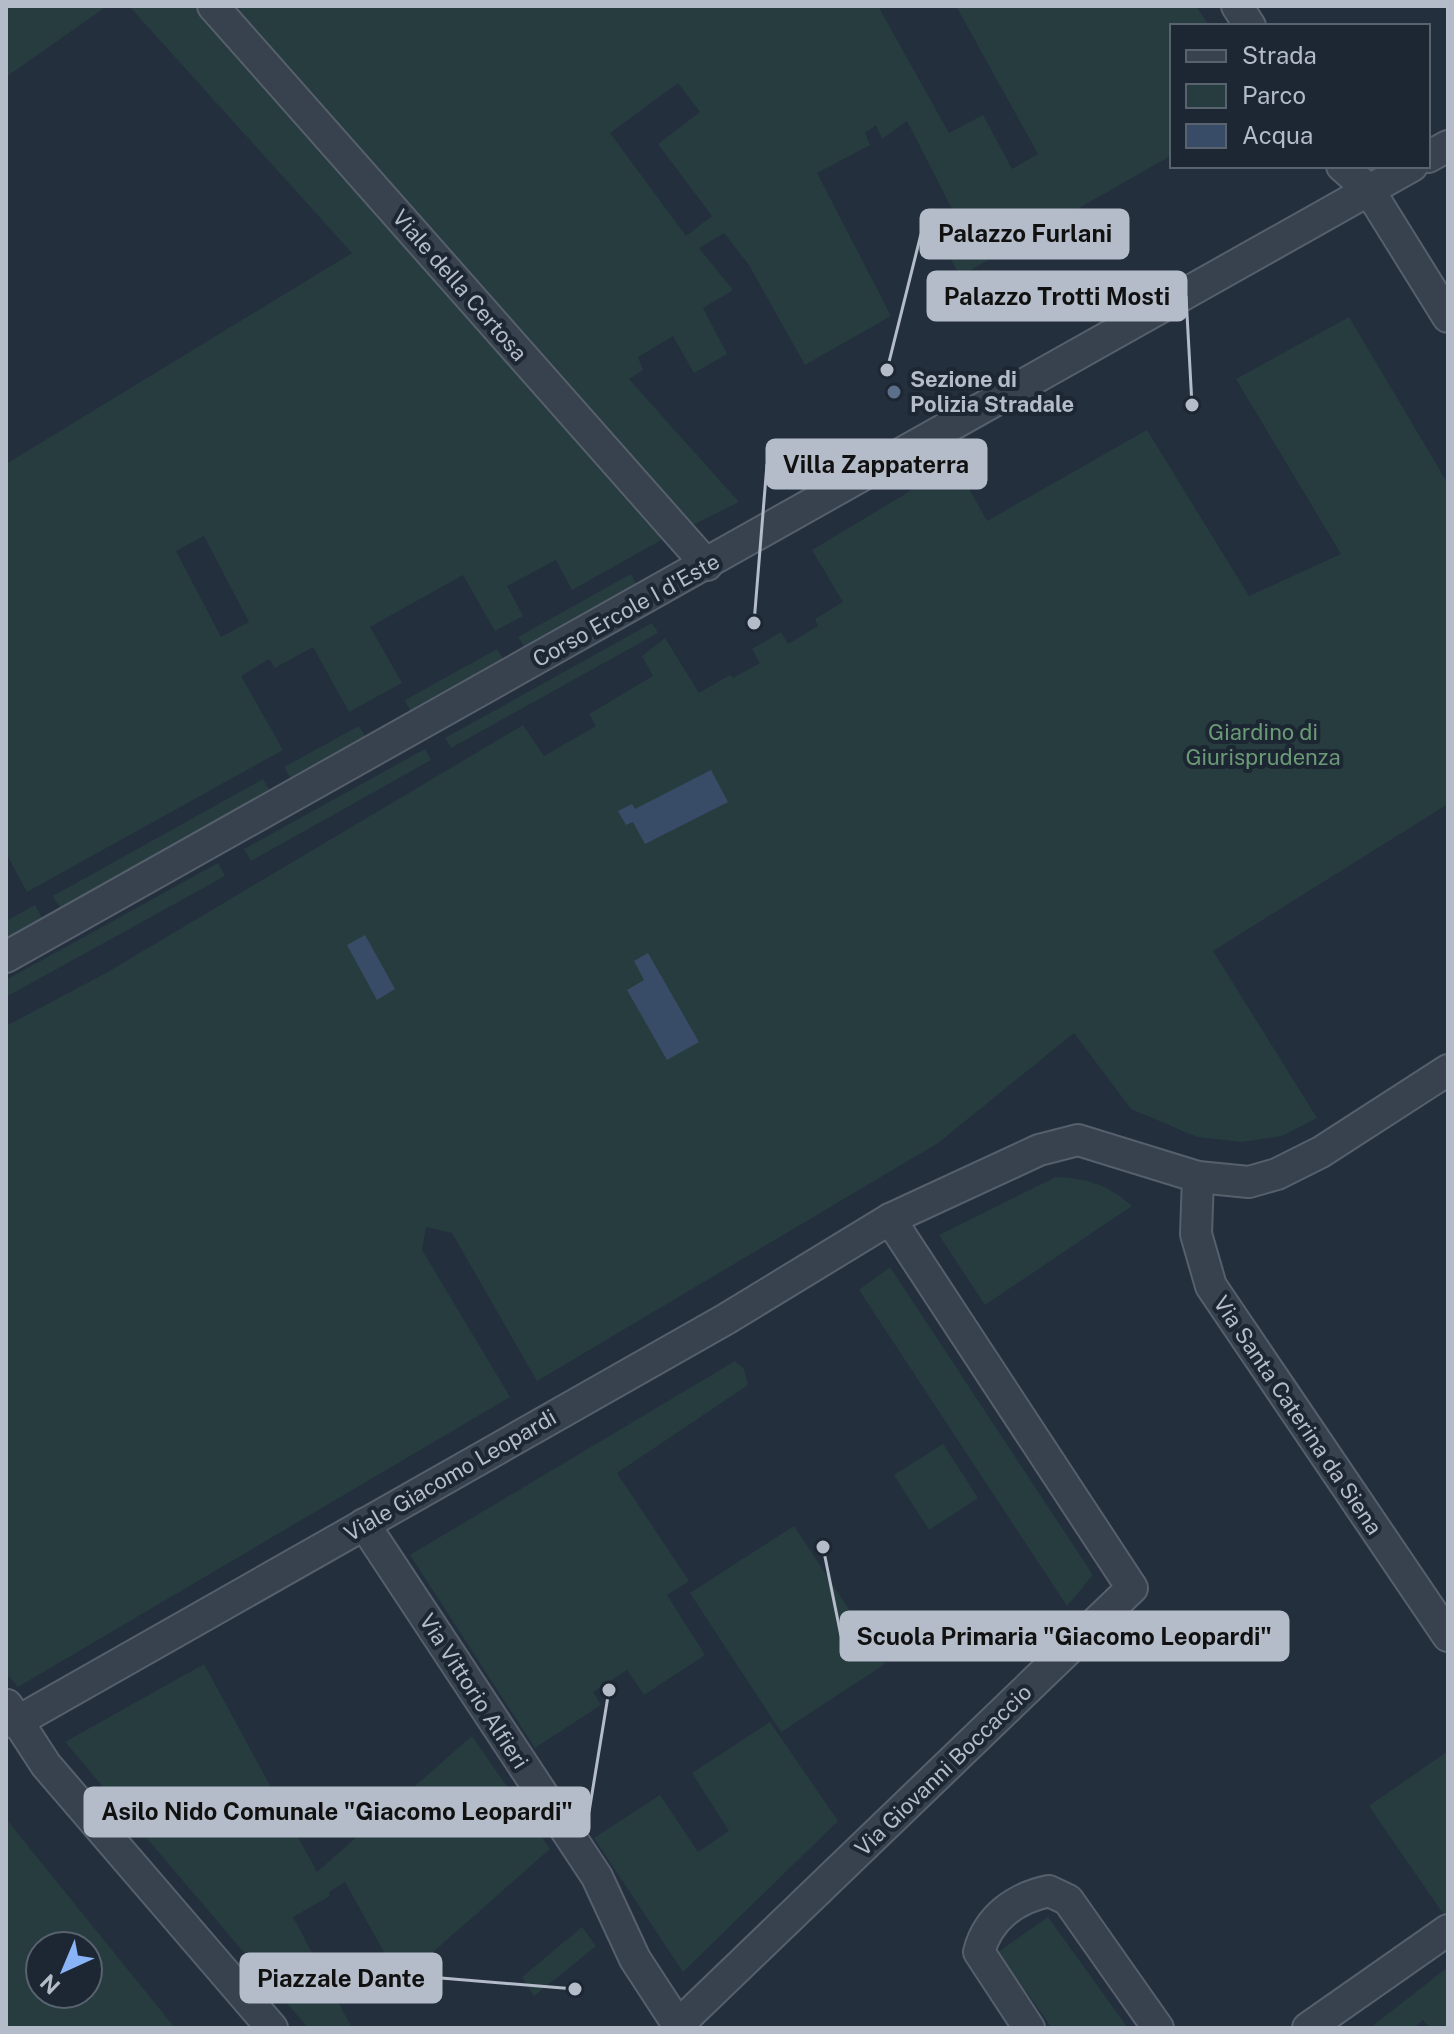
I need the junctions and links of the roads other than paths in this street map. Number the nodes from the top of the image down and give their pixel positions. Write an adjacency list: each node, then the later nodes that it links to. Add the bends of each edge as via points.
1 (213, 6): 10 (street, Viale della Certosa)
2 (1237, 6): 3 (street)
3 (1249, 24)
4 (1448, 146): 5 (street)
5 (1430, 156)
6 (1344, 168): 8 (street)
7 (1408, 168): 8 (street, Corso Ercole I d'Este)
8 (1369, 190): 9 (street); 10 (street, Corso Ercole I d'Este)
9 (1448, 317)
10 (707, 565): 11 (street, Corso Ercole I d'Este)
11 (6, 957)
12 (1448, 1070): 13 (street, Viale Giacomo Leopardi, via 1321,1152 1277,1174 1249,1182)
13 (1198, 1177): 14 (street, Viale Giacomo Leopardi, via 1092,1143 1065,1142); 16 (street, Via Santa Caterina da Siena, via 1196,1234 1211,1286)
14 (890, 1219): 15 (street, Viale Giacomo Leopardi, via 726,1319); 19 (street, Via Giovanni Boccaccio, via 1132,1588)
15 (364, 1524): 17 (street, Viale Giacomo Leopardi); 19 (street, Via Vittorio Alfieri, via 597,1877 635,1959)
16 (1448, 1636)
17 (11, 1716): 20 (street, via 46,1765)
18 (1448, 1930): 23 (street)
19 (679, 2026)
20 (272, 2028)
21 (1029, 2028): 22 (street, via 979,1952 991,1923 1018,1902 1049,1891 1068,1900)
22 (1158, 2028)
23 (1308, 2028)

